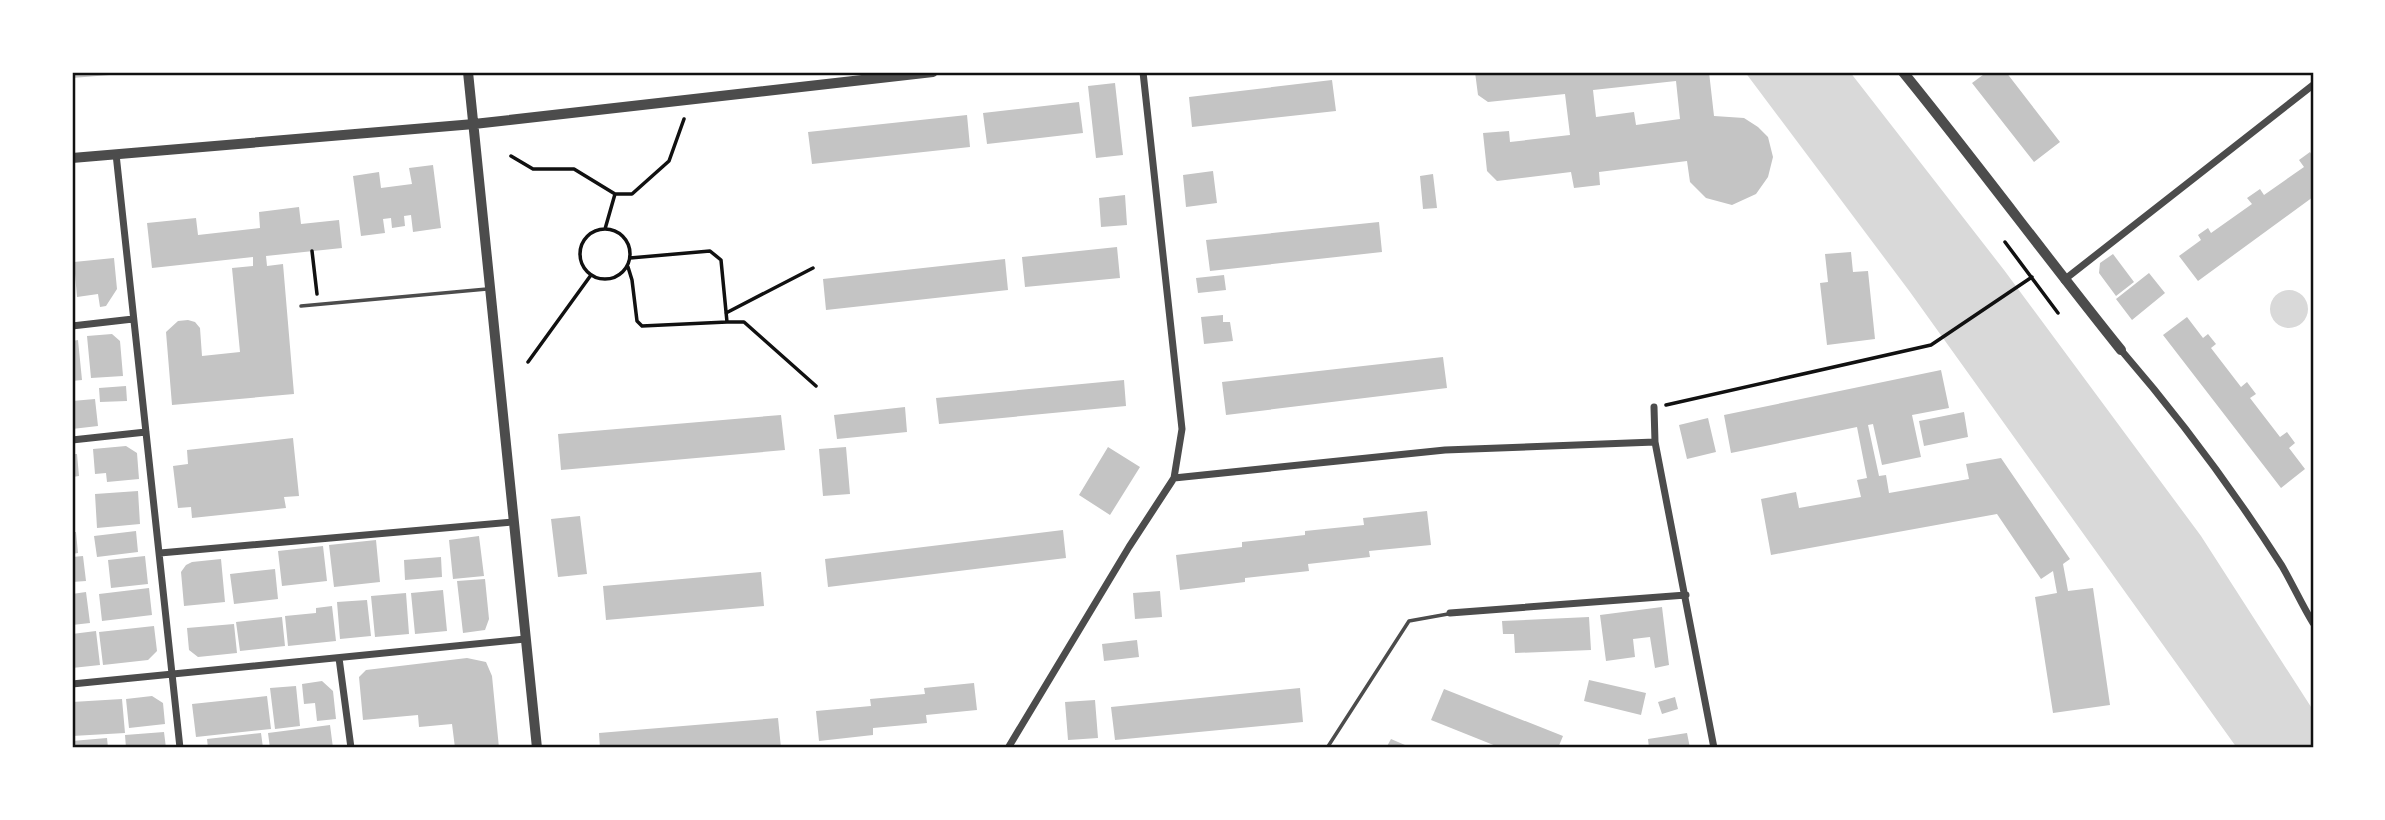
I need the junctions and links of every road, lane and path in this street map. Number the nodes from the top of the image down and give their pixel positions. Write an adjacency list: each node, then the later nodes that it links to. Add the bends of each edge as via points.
1 (468, 72): 8 (street)
2 (933, 72): 5 (street)
3 (1143, 72): 37 (street, via 1182,429)
4 (1903, 72): 21 (street)
5 (879, 75): 8 (street)
6 (2313, 85): 21 (street)
7 (684, 119): 12 (path, via 670,161 632,194)
8 (474, 124): 9 (street); 22 (street)
9 (116, 154): 11 (street); 27 (street)
10 (511, 156): 12 (path, via 533,169 575,169)
11 (72, 158)
12 (615, 194): 13 (path)
13 (605, 229): 16 (path, via 621,235); 19 (path, via 590,235 581,247 581,263)
14 (2005, 242): 20 (path)
15 (312, 251): 23 (path)
16 (630, 258): 17 (path); 25 (path, via 713,252 721,260)
17 (628, 267): 19 (path, via 606,280); 28 (path, via 637,321 642,326)
18 (813, 268): 25 (path)
19 (591, 275): 31 (path)
20 (2032, 277): 26 (path); 33 (path, via 1931,345)
21 (2064, 280): 30 (street)
22 (490, 289): 23 (lane); 38 (street)
23 (318, 304): 24 (lane)
24 (301, 306)
25 (726, 313): 28 (path)
26 (2058, 313)
27 (133, 319): 29 (street); 34 (street)
28 (727, 323): 32 (path, via 744,322)
29 (72, 326)
30 (2121, 350): 42 (street, via 2252,522)
31 (528, 362)
32 (816, 386)
33 (1654, 407): 36 (street)
34 (146, 432): 35 (street); 39 (street)
35 (72, 440)
36 (1655, 442): 37 (street, via 1445,450); 40 (street)
37 (1174, 478): 50 (street)
38 (512, 522): 39 (street); 43 (street)
39 (160, 553): 45 (street)
40 (1686, 595): 41 (street); 52 (street)
41 (1450, 613): 51 (lane, via 1409,621)
42 (2313, 623)
43 (525, 639): 44 (street); 49 (street)
44 (340, 658): 45 (street); 48 (street)
45 (173, 675): 46 (street); 47 (street)
46 (72, 684)
47 (180, 748)
48 (351, 748)
49 (537, 748)
50 (1008, 748)
51 (1327, 748)
52 (1714, 748)

